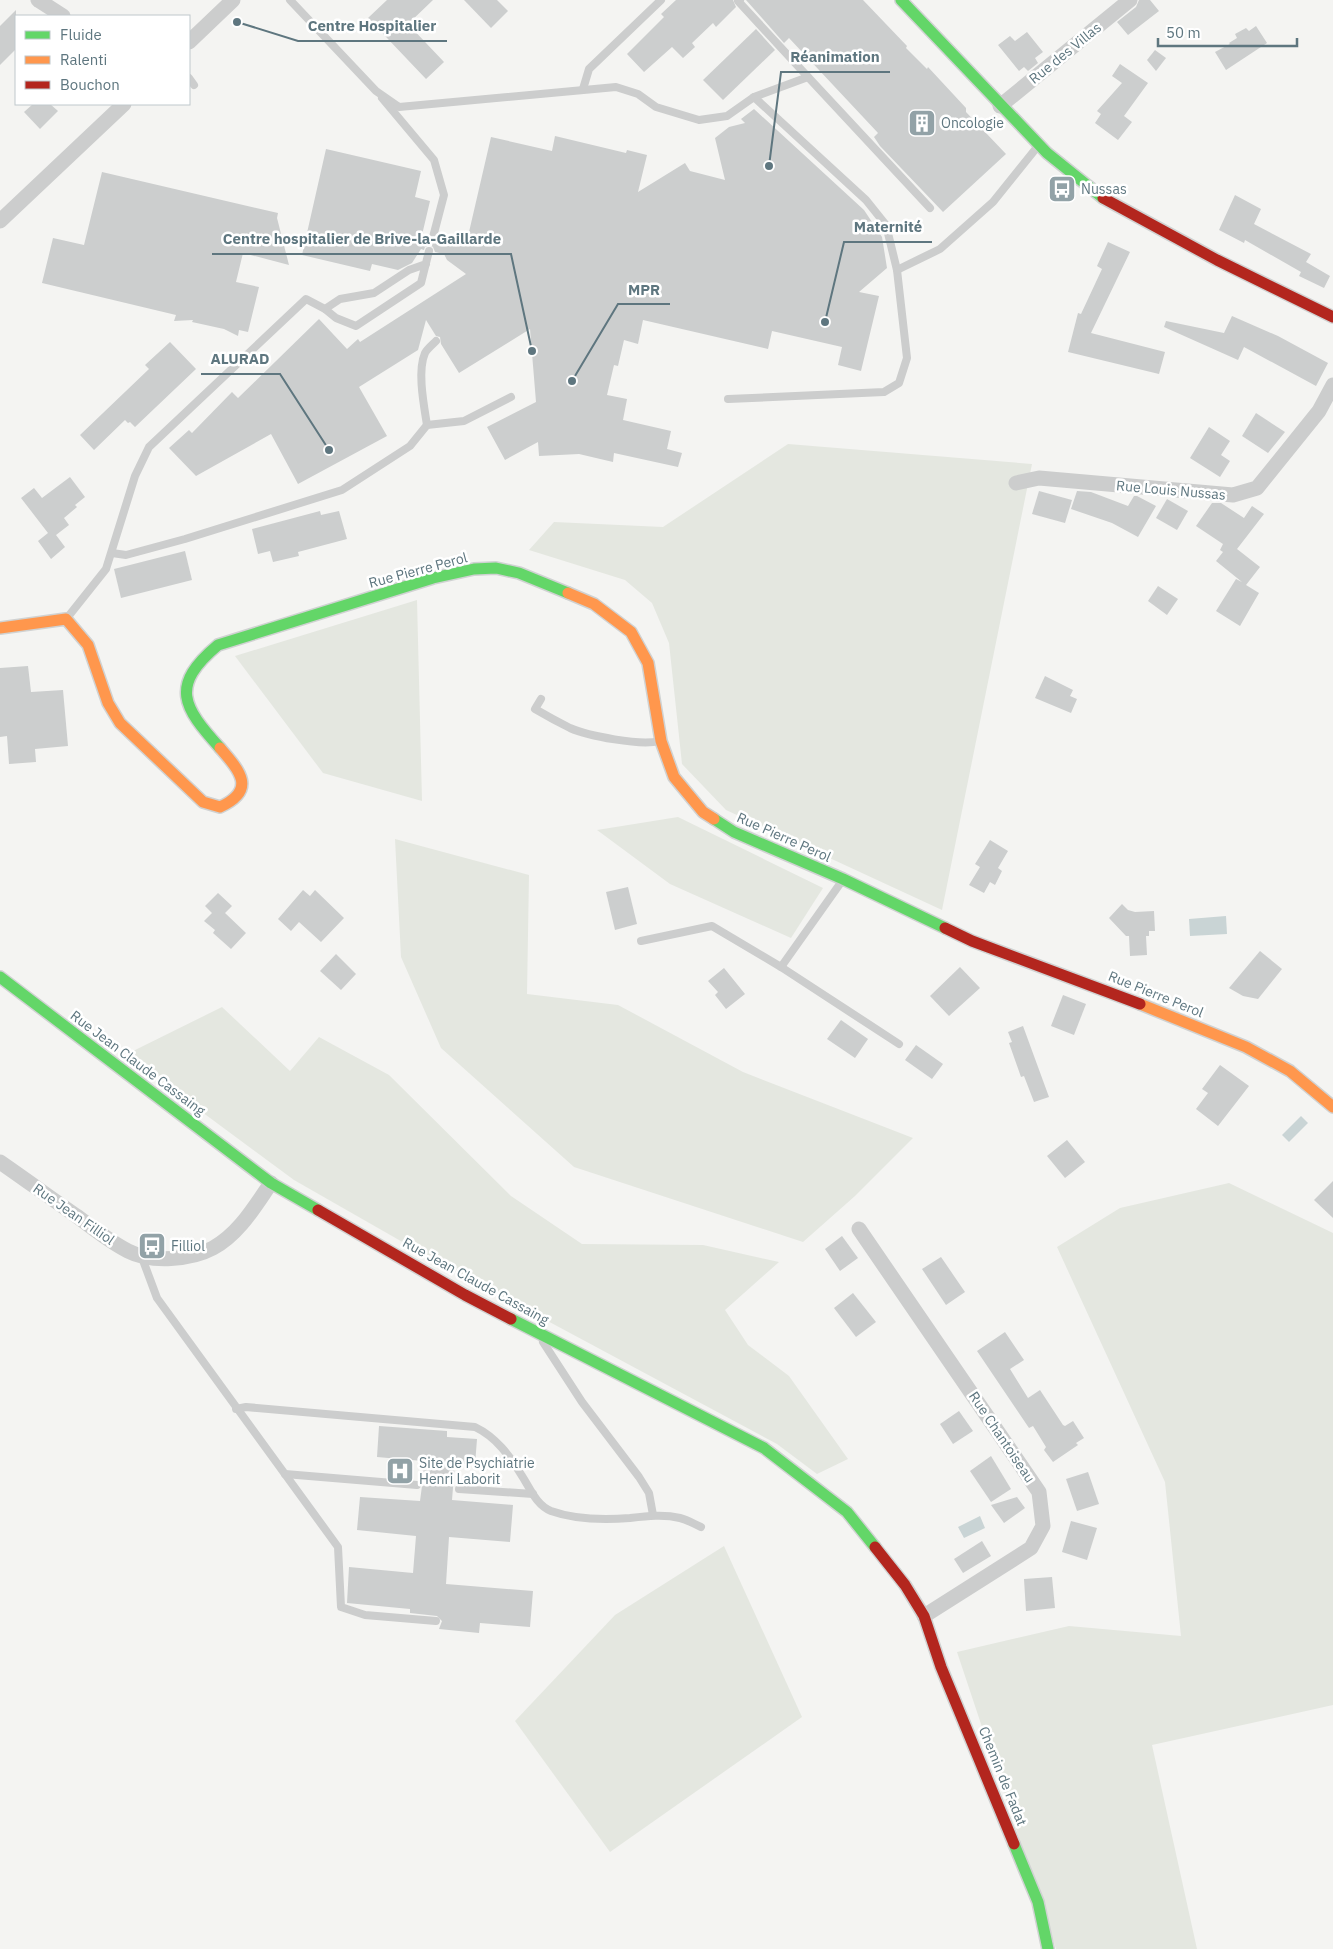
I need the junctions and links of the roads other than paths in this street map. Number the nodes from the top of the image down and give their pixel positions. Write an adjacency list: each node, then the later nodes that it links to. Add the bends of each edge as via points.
1 (38, 0): 8 (street)
2 (233, 0): 9 (street)
3 (290, 0): 14 (lane)
4 (661, 0): 13 (lane, via 589,69)
5 (740, 0): 10 (lane)
6 (901, 0): 17 (street)
7 (1130, 0): 17 (street, Rue des Villas)
8 (61, 15)
9 (190, 41)
10 (808, 77): 15 (lane); 19 (lane)
11 (190, 79): 12 (lane)
12 (194, 85)
13 (583, 89): 14 (lane, via 399,107); 15 (lane, via 616,87 638,94 656,107 699,120 727,116)
14 (376, 91): 21 (lane, via 434,160 444,195)
15 (754, 97): 24 (lane, via 866,200 886,225)
16 (123, 105): 20 (street)
17 (1000, 106): 18 (street)
18 (1039, 144): 24 (lane, via 993,202 940,249); 26 (street, via 1101,197 1217,260)
19 (930, 208)
20 (0, 221)
21 (432, 237)
22 (429, 251): 23 (lane)
23 (426, 264): 25 (lane, via 409,270 374,293 340,299); 25 (lane, via 421,283 356,326 336,318)
24 (897, 270): 30 (lane, via 907,358 899,383 884,392)
25 (326, 309): 33 (lane, via 306,299 149,447 135,476)
26 (1333, 317)
27 (436, 341): 31 (lane, via 425,352 423,368 422,391)
28 (1333, 385): 32 (street, Rue Louis Nussas, via 1319,412 1257,488 1234,495 1039,478)
29 (511, 397): 31 (lane, via 464,421)
30 (728, 399)
31 (427, 425): 33 (lane, via 410,446 342,490 126,555)
32 (1016, 483)
33 (112, 553): 34 (lane, via 106,569)
34 (66, 618): 35 (street); 37 (street, Rue Pierre Perol, via 88,645 108,703 120,723 203,802 220,807 233,801 241,792 242,778 188,706 186,690 190,676 202,658 218,646 433,578 474,569 496,568 545,583 594,604 632,632 648,662)
35 (0, 628)
36 (541, 699): 37 (lane, via 535,710 572,729 613,739)
37 (661, 741): 38 (street, Rue Pierre Perol, via 674,777 703,812 734,832)
38 (843, 880): 40 (lane); 43 (street, Rue Pierre Perol, via 972,941 1099,987 1246,1047 1290,1072)
39 (641, 942): 40 (lane, via 712,926)
40 (782, 967): 42 (lane)
41 (0, 977): 45 (street, Rue Jean Claude Cassaing)
42 (899, 1044)
43 (1333, 1107)
44 (0, 1162): 47 (street, Rue Jean Filliol, via 99,1232 130,1252)
45 (271, 1183): 47 (street, Rue Jean Filliol, via 247,1218 214,1248 177,1258 162,1259); 48 (street, Rue Jean Claude Cassaing, via 465,1295)
46 (859, 1229): 56 (street, Rue Chantoiseau, via 1039,1492 1043,1526 1031,1548)
47 (141, 1254): 49 (lane, via 156,1298)
48 (536, 1332): 54 (lane, via 582,1402 640,1478 649,1493); 56 (street, Rue Jean Claude Cassaing, via 764,1448 847,1512 905,1585)
49 (236, 1410): 50 (lane); 53 (lane, via 246,1407 475,1427 504,1449)
50 (285, 1474): 51 (lane); 57 (lane, via 338,1547 342,1607 365,1615)
51 (417, 1485)
52 (458, 1489): 53 (lane)
53 (533, 1494): 54 (lane, via 549,1510 580,1518 602,1520)
54 (653, 1515): 55 (lane, via 678,1517)
55 (701, 1527)
56 (924, 1616): 58 (street, Chemin de Fadat, via 1038,1902)
57 (436, 1621)
58 (1048, 1949)

